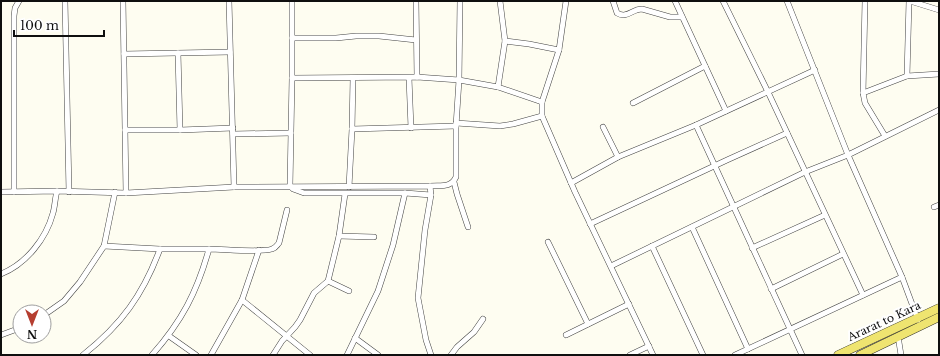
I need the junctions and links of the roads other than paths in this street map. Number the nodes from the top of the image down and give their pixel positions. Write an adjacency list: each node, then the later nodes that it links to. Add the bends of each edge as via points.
1 (20, 1): 65 (street, via 15,8 14,16)
2 (65, 1): 66 (street)
3 (123, 1): 24 (street)
4 (229, 1): 23 (street)
5 (292, 1): 18 (street)
6 (416, 1): 19 (street)
7 (460, 1): 33 (street)
8 (500, 1): 20 (street)
9 (566, 1): 21 (street)
10 (613, 1): 17 (street, via 617,13 623,16 642,9 664,16)
11 (675, 1): 17 (street)
12 (723, 1): 35 (street)
13 (787, 1): 26 (street)
14 (865, 1): 36 (street)
15 (909, 1): 16 (street); 28 (street)
16 (939, 10)
17 (682, 17): 25 (street)
18 (292, 38): 19 (street, via 379,36); 29 (street)
19 (416, 40): 32 (street)
20 (505, 41): 21 (street); 34 (street)
21 (559, 50): 37 (street)
22 (178, 52): 23 (street); 24 (street); 48 (street)
23 (230, 52): 49 (street)
24 (124, 54): 47 (street)
25 (705, 66): 38 (street); 40 (street)
26 (815, 70): 35 (street); 53 (street)
27 (939, 74): 28 (street)
28 (908, 76): 36 (street)
29 (292, 78): 30 (street); 50 (street)
30 (353, 78): 31 (street); 46 (street)
31 (408, 78): 32 (street); 45 (street)
32 (416, 78): 33 (street)
33 (459, 80): 34 (street); 42 (street)
34 (498, 87): 37 (street)
35 (768, 92): 40 (street); 51 (street)
36 (863, 93): 52 (street, via 865,102)
37 (542, 102): 41 (street)
38 (633, 103)
39 (939, 110): 52 (street)
40 (726, 111): 43 (street)
41 (542, 116): 42 (street, via 500,126); 58 (street)
42 (456, 125): 45 (street); 57 (street)
43 (696, 125): 54 (street); 55 (street)
44 (602, 127): 54 (street)
45 (411, 128): 46 (street)
46 (352, 129): 62 (street)
47 (125, 130): 48 (street); 68 (street)
48 (180, 130): 49 (street)
49 (233, 131): 50 (street); 61 (street)
50 (291, 133): 59 (street)
51 (787, 133): 55 (street); 56 (street)
52 (885, 136): 53 (street)
53 (848, 155): 56 (street); 90 (street)
54 (618, 157): 58 (street)
55 (715, 166): 72 (street); 75 (street)
56 (805, 172): 72 (street); 74 (street)
57 (454, 182): 60 (street, via 450,185); 77 (street)
58 (571, 183): 75 (street)
59 (290, 186): 61 (street); 62 (street); 70 (street, via 293,190 304,193)
60 (430, 186): 62 (street); 71 (street)
61 (234, 187): 68 (street)
62 (349, 187)
63 (57, 191): 65 (street); 66 (street); 89 (street, via 53,214 36,246 23,262)
64 (1, 192): 65 (street)
65 (14, 192)
66 (69, 192): 67 (street)
67 (115, 192): 68 (street); 81 (street)
68 (126, 192)
69 (405, 193): 70 (street); 71 (street); 111 (street, via 393,245 378,291)
70 (345, 194): 78 (street)
71 (431, 195): 122 (street, via 418,298)
72 (734, 207): 76 (street); 83 (street)
73 (287, 210): 86 (street, via 279,243 272,249)
74 (825, 216): 83 (street); 87 (street)
75 (590, 224): 88 (street)
76 (692, 226): 82 (street); 113 (street)
77 (468, 227)
78 (339, 236): 79 (street); 91 (street)
79 (374, 237)
80 (548, 242): 102 (street)
81 (104, 246): 84 (street); 98 (street, via 80,282 64,301)
82 (652, 246): 88 (street); 126 (street)
83 (752, 248): 92 (street)
84 (160, 249): 85 (street); 114 (street, via 146,283 124,317)
85 (209, 249): 86 (street); 108 (street, via 196,290)
86 (259, 250): 95 (street)
87 (843, 254): 92 (street); 94 (street)
88 (611, 266): 96 (street)
89 (1, 274)
90 (902, 277): 94 (street); 100 (street)
91 (328, 281): 93 (street); 110 (street, via 314,293 300,320)
92 (771, 289): 104 (street)
93 (349, 291)
94 (863, 295): 104 (street)
95 (242, 300): 110 (street); 117 (street)
96 (629, 304): 102 (street); 112 (street)
97 (939, 308): 100 (main road, Ararat to Kara)
98 (52, 309)
99 (939, 317): 103 (main road, Ararat to Kara)
100 (918, 318): 103 (street); 129 (main road, Ararat to Kara)
101 (483, 319): 123 (street)
102 (588, 324): 107 (street)
103 (920, 326): 109 (main road, Ararat to Kara)
104 (790, 330): 113 (street); 128 (street)
105 (12, 331): 106 (street)
106 (1, 334)
107 (566, 335)
108 (169, 336): 115 (street); 116 (street)
109 (898, 336): 130 (main road, Ararat to Kara); 131 (street)
110 (286, 337): 118 (street); 119 (street)
111 (355, 338): 120 (street); 121 (street)
112 (649, 346): 124 (street); 125 (street)
113 (748, 349): 127 (street)
114 (83, 355)
115 (152, 355)
116 (196, 355)
117 (211, 355)
118 (273, 355)
119 (310, 355)
120 (347, 355)
121 (378, 355)
122 (431, 355)
123 (451, 355)
124 (630, 355)
125 (654, 355)
126 (703, 355)
127 (735, 355)
128 (802, 355)
129 (838, 355)
130 (860, 355)
131 (901, 355)

